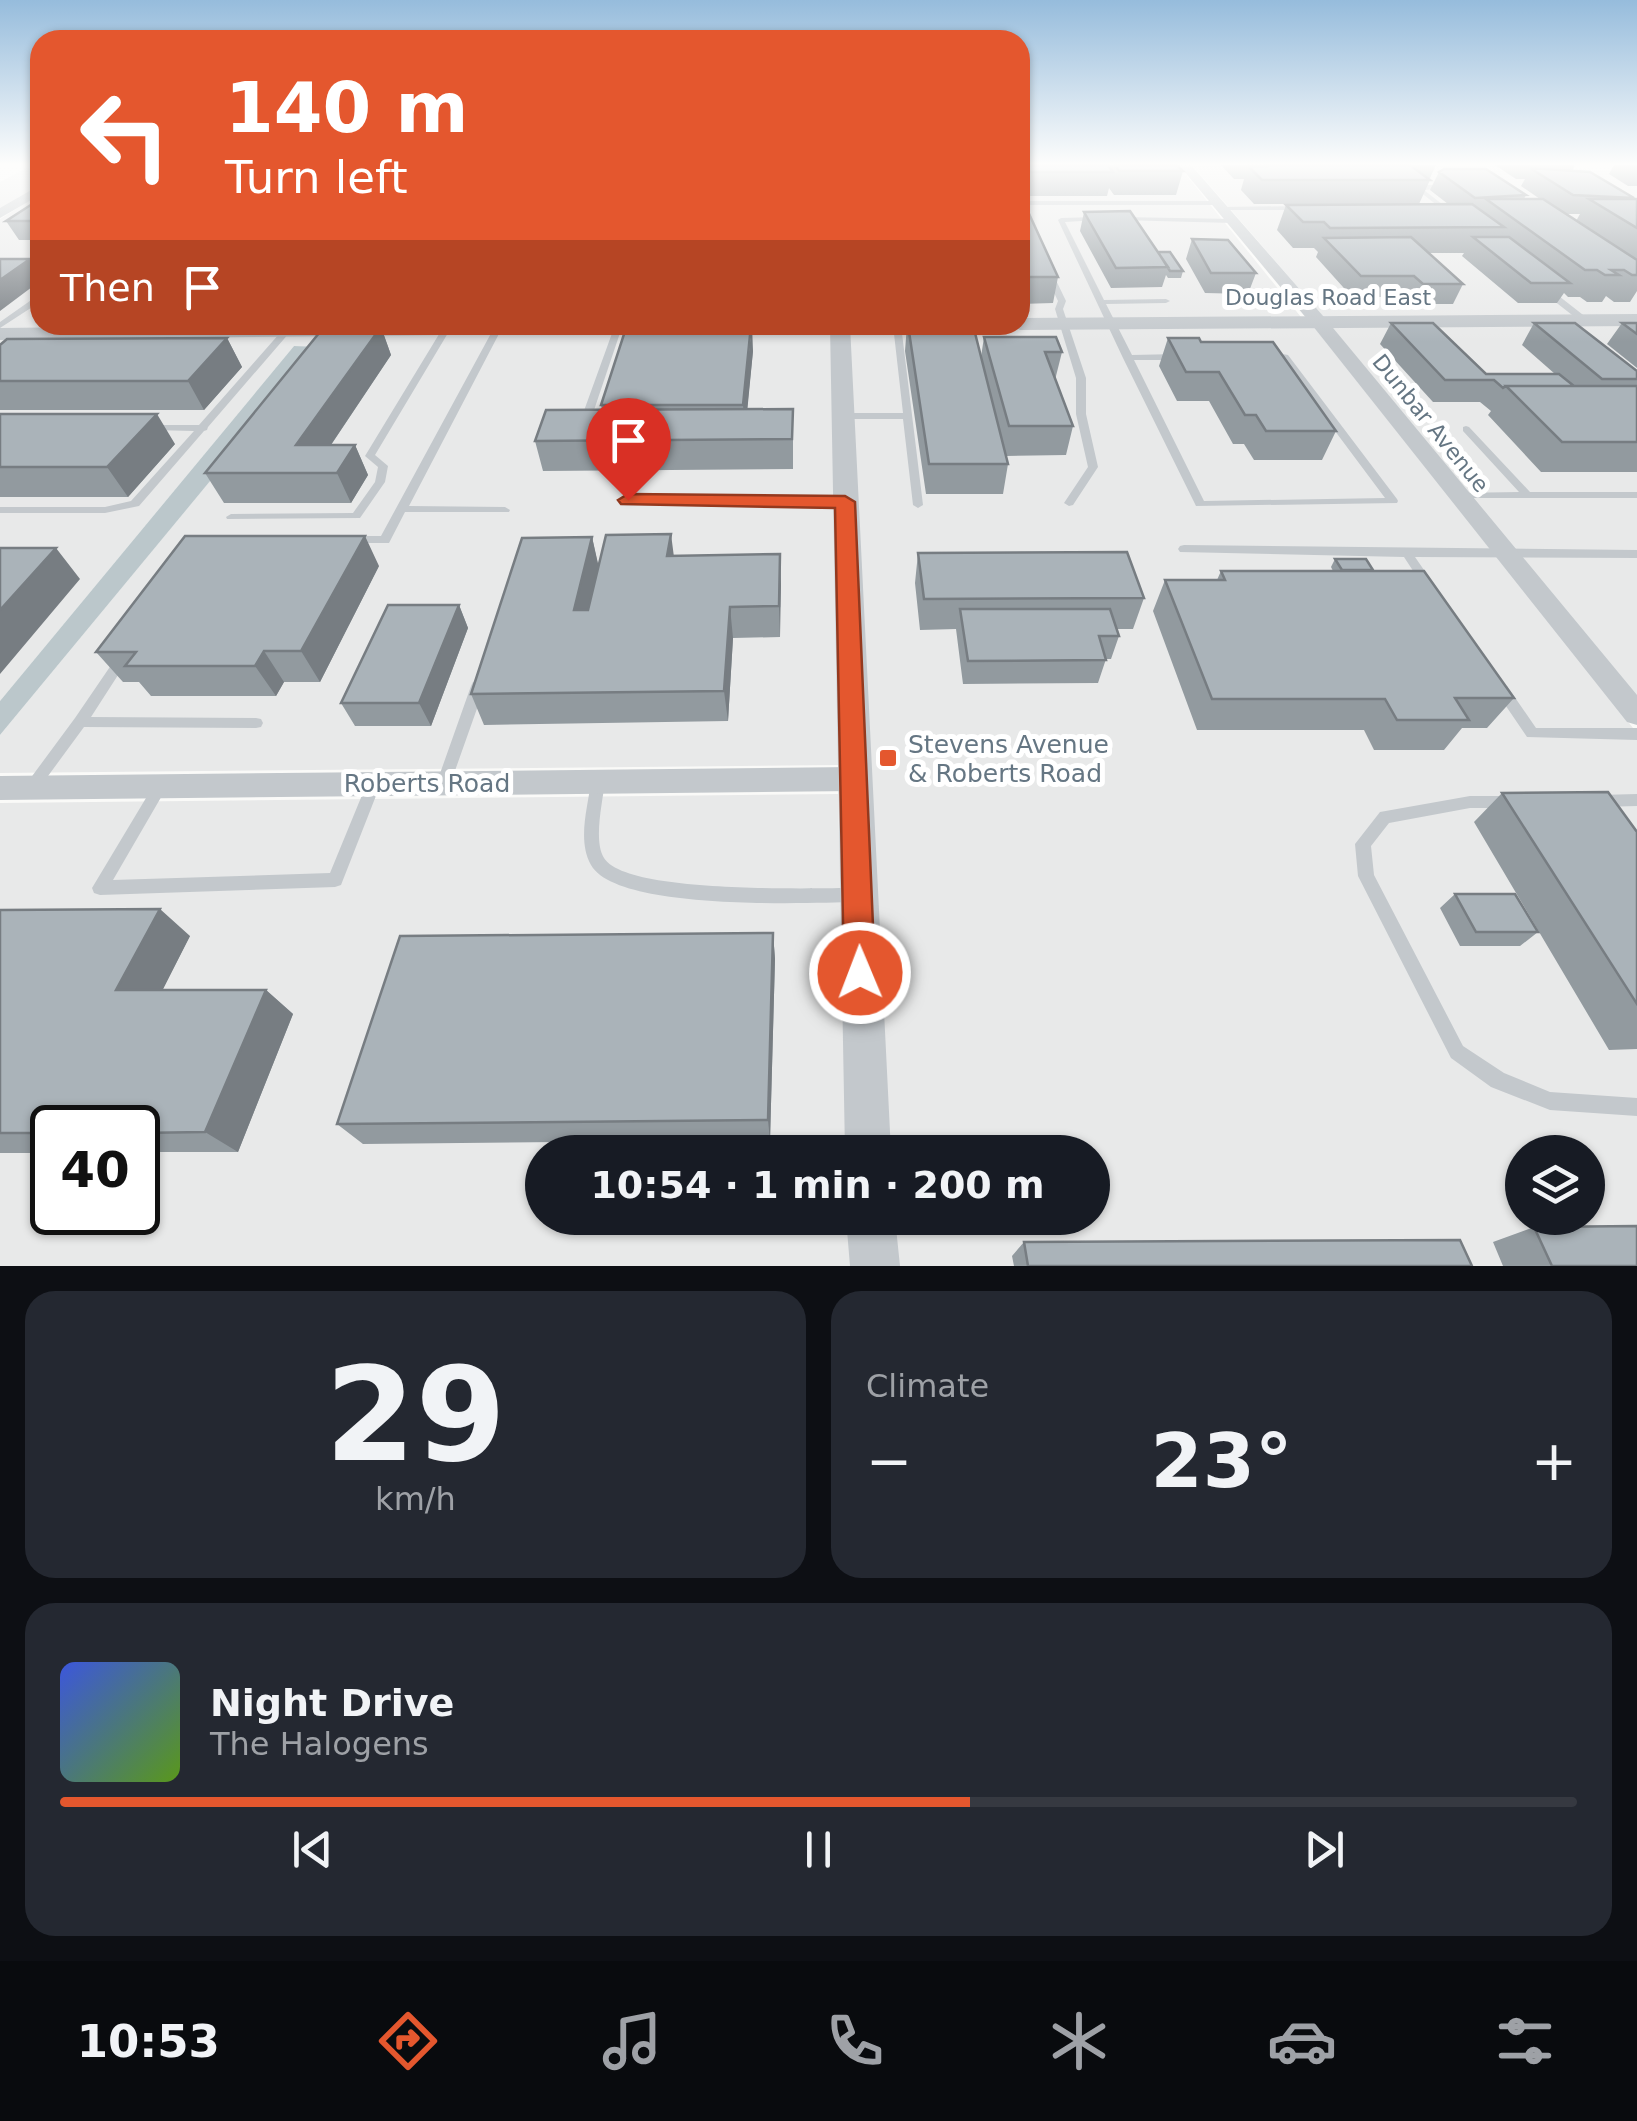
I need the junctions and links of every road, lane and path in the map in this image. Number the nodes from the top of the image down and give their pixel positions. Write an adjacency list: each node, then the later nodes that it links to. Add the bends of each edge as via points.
1 (1064, 224): 6 (lane)
2 (1235, 224): 12 (street, Dunbar Avenue)
3 (1046, 267): 14 (lane, via 1062,301)
4 (1538, 284): 10 (lane)
5 (1166, 300): 6 (lane)
6 (1104, 302): 15 (lane)
7 (30, 305): 9 (lane)
8 (30, 312): 9 (lane)
9 (17, 313): 16 (lane)
10 (1584, 320): 11 (street, Douglas Road East); 12 (street, Douglas Road East)
11 (1637, 320)
12 (1318, 321): 15 (street, Douglas Road East); 36 (street, Dunbar Avenue)
13 (1030, 324): 14 (street, Douglas Road East)
14 (1064, 324): 15 (street, Douglas Road East); 39 (lane, via 1081,378 1092,467)
15 (1110, 324): 25 (lane)
16 (11, 334)
17 (283, 335): 27 (lane)
18 (443, 335): 44 (lane, via 370,456 383,466 380,482 356,516)
19 (487, 335): 41 (lane)
20 (615, 335): 30 (lane)
21 (840, 335): 28 (street)
22 (899, 335): 29 (lane)
23 (1186, 357): 25 (lane)
24 (1246, 357): 25 (lane, via 1286,356 1392,500 1200,504)
25 (1127, 358)
26 (242, 361): 27 (lane)
27 (261, 361): 32 (lane)
28 (841, 416): 29 (lane); 38 (street)
29 (906, 416): 40 (lane)
30 (586, 419)
31 (130, 427): 32 (lane)
32 (204, 428): 42 (lane, via 135,504)
33 (1466, 428): 34 (lane)
34 (1527, 495): 35 (lane); 36 (lane)
35 (1637, 495)
36 (1457, 496): 48 (street, Dunbar Avenue)
37 (628, 500): 38 (lane)
38 (845, 502): 58 (street)
39 (1069, 503)
40 (918, 506)
41 (400, 509): 43 (lane); 45 (lane, via 385,540)
42 (0, 510)
43 (505, 510)
44 (231, 517)
45 (347, 540)
46 (1184, 549): 47 (lane)
47 (1407, 554): 48 (lane); 50 (lane)
48 (1504, 554): 49 (lane); 54 (street, Dunbar Avenue)
49 (1637, 554)
50 (1434, 594)
51 (128, 650): 55 (lane)
52 (484, 669): 60 (lane)
53 (1488, 670): 57 (lane, via 1532,733)
54 (1637, 714)
55 (80, 722): 56 (lane); 63 (lane)
56 (256, 723)
57 (1637, 734)
58 (854, 779): 59 (street, Roberts Road); 70 (street)
59 (598, 781): 60 (street, Roberts Road); 70 (lane, via 592,839 598,864 615,878 726,894)
60 (444, 782): 61 (street, Roberts Road)
61 (374, 783): 62 (street, Roberts Road); 62 (lane, via 335,880 100,888)
62 (160, 786): 63 (street, Roberts Road)
63 (32, 787): 64 (street, Roberts Road)
64 (0, 788)
65 (1613, 800): 66 (lane); 67 (lane); 69 (lane)
66 (1637, 800)
67 (1577, 801)
68 (1524, 802): 71 (lane, via 1470,802 1385,817 1363,844 1366,876 1458,1052 1498,1080 1550,1101)
69 (1629, 822)
70 (858, 895): 72 (street)
71 (1637, 1106)
72 (867, 1135)
73 (872, 1235): 74 (street)
74 (875, 1266)

